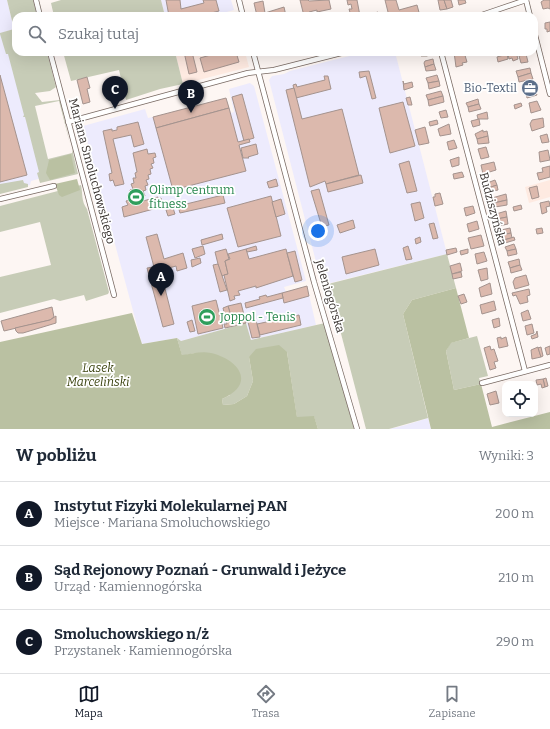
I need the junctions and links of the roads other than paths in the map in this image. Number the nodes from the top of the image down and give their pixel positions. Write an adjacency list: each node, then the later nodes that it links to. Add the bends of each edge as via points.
1 (36, 0): 4 (street)
2 (239, 0): 5 (street)
3 (526, 0): 6 (street); 7 (street)
4 (39, 12)
5 (242, 12)
6 (491, 12)
7 (529, 12)
8 (538, 47): 14 (street)
9 (51, 56): 15 (street, Mariana Smoluchowskiego)
10 (254, 56): 13 (street, Jeleniogórska)
11 (329, 56): 13 (street)
12 (443, 56): 20 (street, Budziszyńska)
13 (258, 72): 15 (street); 22 (street, Jeleniogórska, via 314,282)
14 (550, 94)
15 (68, 122): 18 (street, Mariana Smoluchowskiego)
16 (54, 186): 17 (street)
17 (0, 200)
18 (114, 295)
19 (550, 365): 20 (street)
20 (525, 371): 21 (street)
21 (482, 383)
22 (357, 429)

